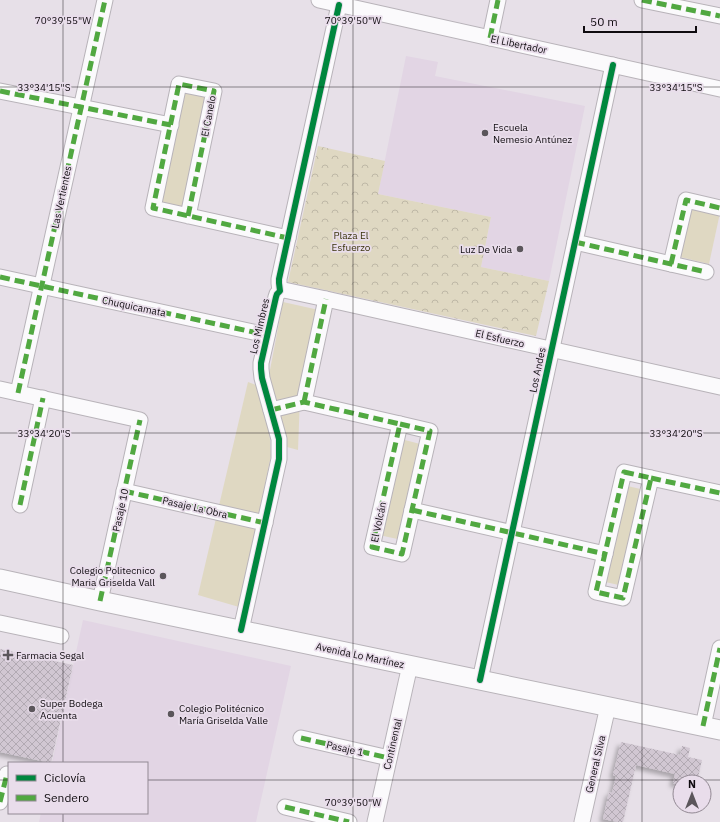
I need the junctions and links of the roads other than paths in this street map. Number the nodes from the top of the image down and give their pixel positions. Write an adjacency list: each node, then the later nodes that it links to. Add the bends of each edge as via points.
1 (104, 0): 11 (street, Las Vertientes)
2 (319, 0): 5 (street, El Libertador)
3 (498, 0): 7 (street)
4 (643, 0): 6 (street)
5 (339, 5): 7 (street, El Libertador); 15 (street, Los Mimbres)
6 (720, 16)
7 (490, 38): 8 (street, El Libertador)
8 (613, 65): 9 (street, El Libertador); 16 (street, Los Andes)
9 (720, 89)
10 (0, 91): 11 (street)
11 (81, 107): 12 (street); 20 (street, Las Vertientes)
12 (171, 125): 14 (street, El Canelo, via 153,208); 14 (street, El Canelo, via 179,84 214,91)
13 (720, 208): 17 (street, via 686,200)
14 (188, 216): 15 (street, El Canelo)
15 (288, 238): 21 (street, Los Mimbres, via 278,283)
16 (575, 242): 17 (street); 24 (street, Los Andes)
17 (672, 264): 18 (street)
18 (706, 272)
19 (0, 277): 20 (street, Chuquicamata)
20 (42, 286): 23 (street, Chuquicamata); 27 (street, Las Vertientes)
21 (280, 291): 22 (street, El Esfuerzo); 23 (street, Los Mimbres, via 276,297)
22 (326, 299): 24 (street, El Esfuerzo); 29 (street)
23 (267, 335): 30 (street, Los Mimbres, via 261,369)
24 (551, 349): 25 (street, El Esfuerzo); 38 (street, Los Andes)
25 (720, 387)
26 (0, 389): 27 (street)
27 (18, 393): 28 (street)
28 (43, 398): 33 (street, Pasaje 10, via 140,420); 35 (street)
29 (304, 402): 30 (street, El Volcán); 31 (street, El Volcán)
30 (271, 410): 37 (street, Los Mimbres, via 280,449)
31 (400, 424): 36 (street, El Volcán, via 430,431); 36 (street, El Volcán, via 372,547 402,554)
32 (651, 478): 34 (street); 39 (street, via 624,472); 39 (street, via 624,598 596,592)
33 (124, 491): 37 (street, Pasaje La Obra); 41 (street, Pasaje 10)
34 (720, 493)
35 (20, 505)
36 (412, 510): 38 (street)
37 (265, 523): 43 (street, Los Mimbres)
38 (512, 533): 39 (street); 47 (street, Los Andes)
39 (605, 554)
40 (0, 579): 41 (main road, Avenida Lo Martínez)
41 (100, 601): 43 (main road, Avenida Lo Martínez)
42 (0, 623): 44 (street)
43 (241, 630): 46 (main road, Avenida Lo Martínez)
44 (61, 636)
45 (720, 648): 49 (street)
46 (410, 665): 47 (main road, Avenida Lo Martínez); 51 (street, Continental)
47 (480, 680): 48 (main road, Avenida Lo Martínez)
48 (608, 706): 49 (main road, Avenida Lo Martínez); 57 (street, General Silva)
49 (712, 728)
50 (302, 738): 51 (street, Pasaje 1)
51 (389, 758): 56 (street, Continental)
52 (7, 774): 53 (street)
53 (0, 802)
54 (285, 807): 55 (street)
55 (349, 822)
56 (375, 822)
57 (582, 822)

